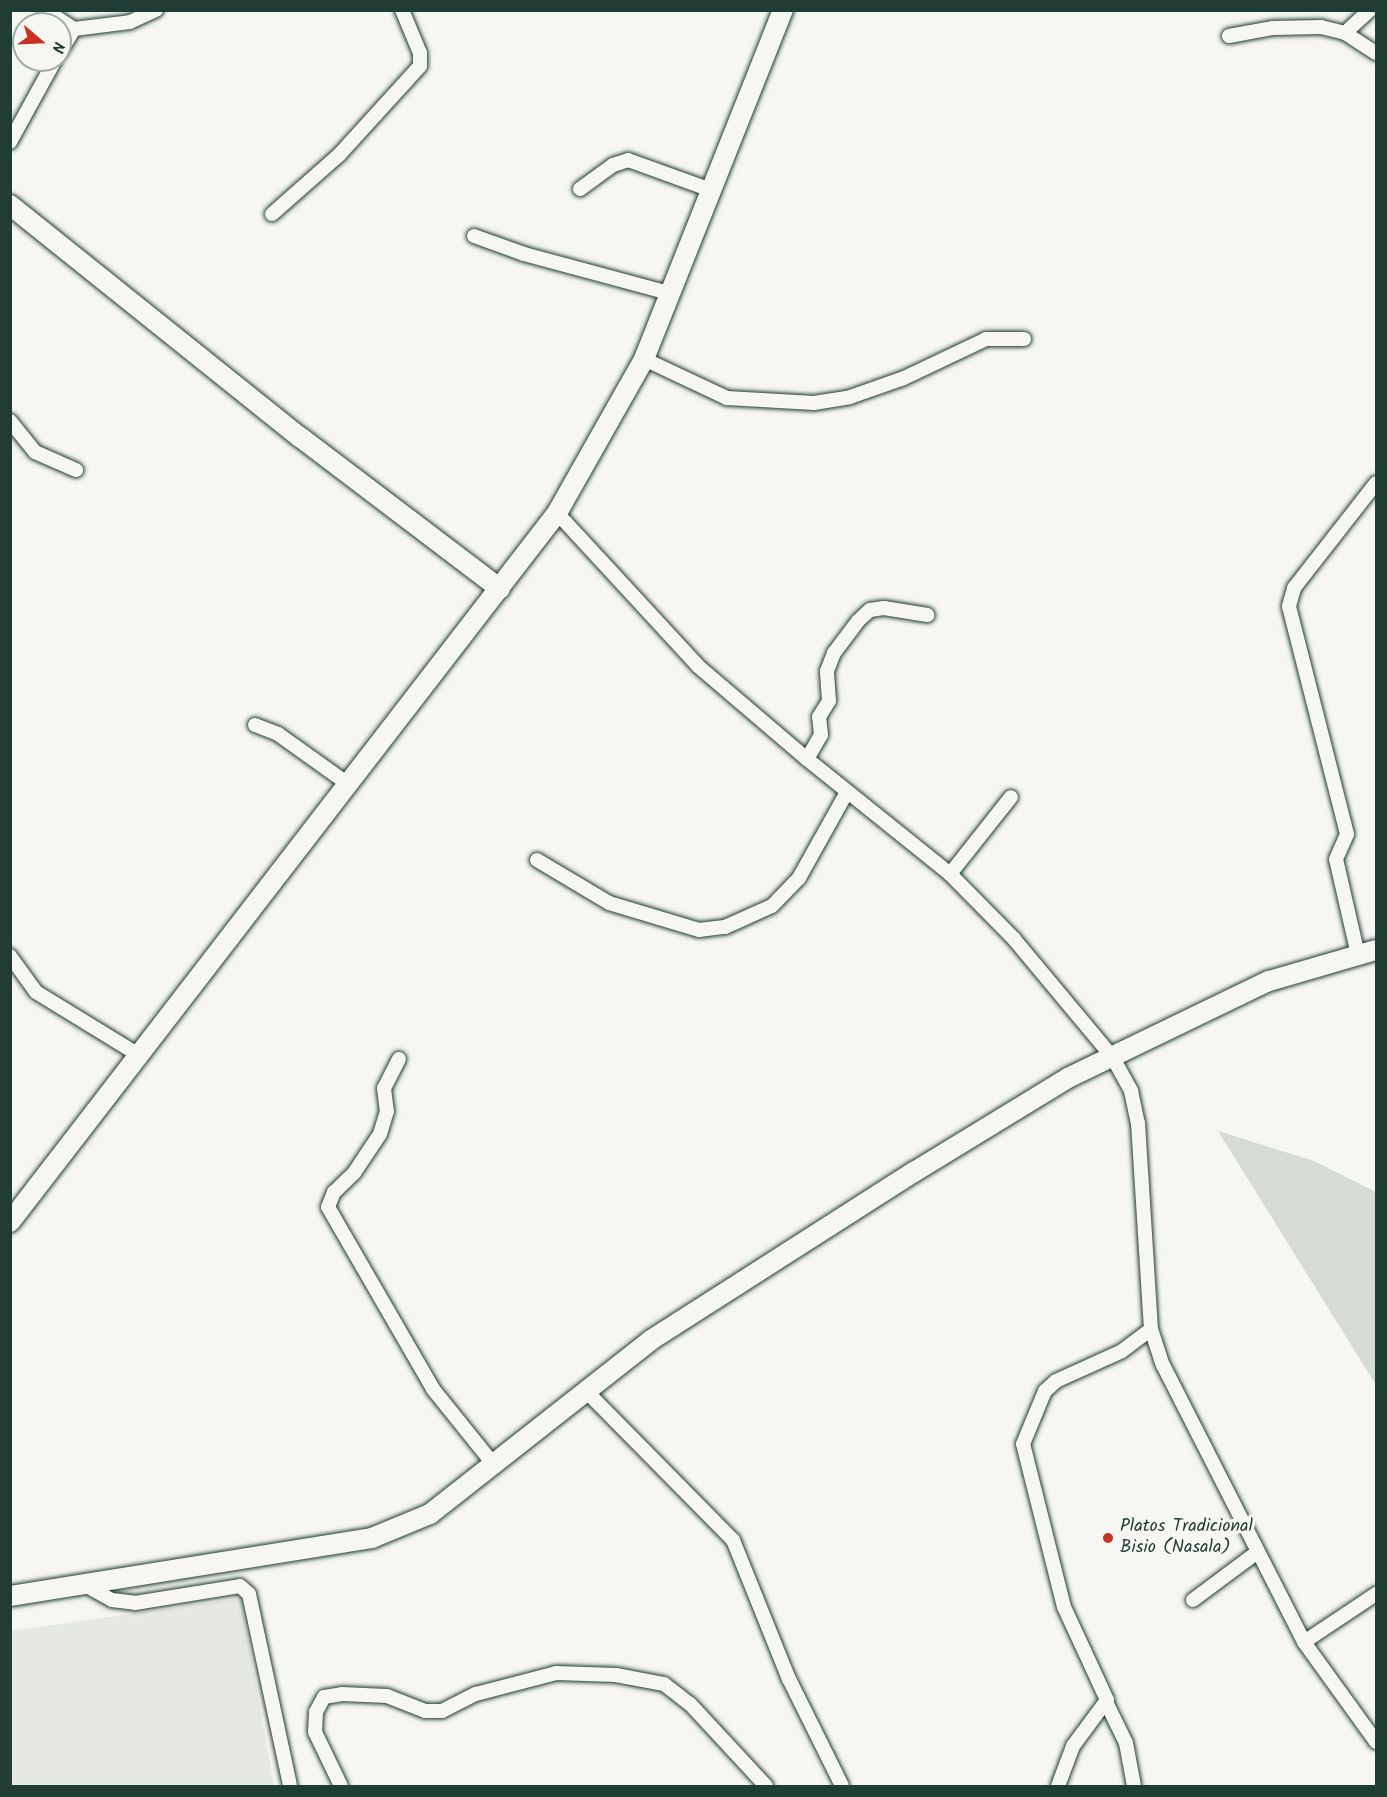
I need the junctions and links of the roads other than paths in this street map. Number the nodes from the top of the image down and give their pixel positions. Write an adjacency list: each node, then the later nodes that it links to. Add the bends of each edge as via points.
1 (45, 10): 6 (street)
2 (156, 10): 6 (street, via 130,22)
3 (402, 10): 16 (street, via 420,53 420,66 339,155)
4 (783, 10): 14 (street)
5 (1370, 10): 8 (street)
6 (74, 29): 7 (street)
7 (72, 32)
8 (1345, 33): 9 (street, via 1309,27); 10 (street)
9 (1229, 36)
10 (1377, 53)
11 (48, 72): 12 (street)
12 (10, 142)
13 (580, 189): 14 (street, via 613,165 628,160)
14 (711, 190): 18 (street)
15 (10, 205): 25 (street, via 300,437)
16 (272, 213)
17 (474, 236): 18 (street, via 524,254)
18 (669, 293): 20 (street)
19 (1024, 339): 20 (street, via 986,339 904,378 850,398 814,403 727,398)
20 (644, 359): 24 (street)
21 (10, 421): 22 (street, via 35,452)
22 (76, 470)
23 (1377, 483): 34 (street, via 1294,588 1289,606 1347,834 1336,859)
24 (557, 513): 25 (street); 28 (street, via 698,666)
25 (500, 589): 29 (street)
26 (927, 615): 28 (street, via 884,608 870,610 858,621 834,653 827,671 829,701 819,717 821,735)
27 (255, 725): 29 (street, via 278,734)
28 (807, 759): 30 (street)
29 (348, 784): 36 (street)
30 (847, 792): 32 (street, via 799,878 772,906 725,927 699,930 609,903); 33 (street)
31 (1011, 797): 33 (street)
32 (537, 860)
33 (950, 874): 37 (street, via 1014,939)
34 (1367, 952): 37 (street, via 1269,981)
35 (10, 956): 36 (street, via 36,992)
36 (139, 1055): 39 (street)
37 (1113, 1058): 40 (street, via 1131,1091 1138,1123); 41 (street, via 1068,1078 884,1191 651,1340)
38 (399, 1059): 42 (street, via 384,1088 387,1111 380,1134 354,1173 334,1192 328,1207 433,1389)
39 (10, 1222)
40 (1151, 1329): 43 (street, via 1163,1365); 49 (street, via 1122,1351 1045,1391 1023,1444 1064,1607)
41 (586, 1391): 42 (street); 54 (street, via 733,1540 789,1679)
42 (495, 1466): 44 (street, via 430,1514 372,1538)
43 (1256, 1553): 47 (street); 48 (street)
44 (83, 1584): 45 (street); 51 (street, via 112,1600 135,1603 240,1586 249,1593)
45 (11, 1592)
46 (1377, 1594): 48 (street)
47 (1193, 1600)
48 (1304, 1642): 50 (street)
49 (1107, 1704): 55 (street, via 1073,1746); 56 (street, via 1126,1743)
50 (1377, 1742)
51 (290, 1786)
52 (341, 1786): 53 (street, via 315,1732 316,1712 324,1697 387,1696 425,1712 442,1711 476,1694 556,1672 616,1675 664,1684 690,1704)
53 (766, 1786)
54 (842, 1786)
55 (1058, 1786)
56 (1134, 1786)

